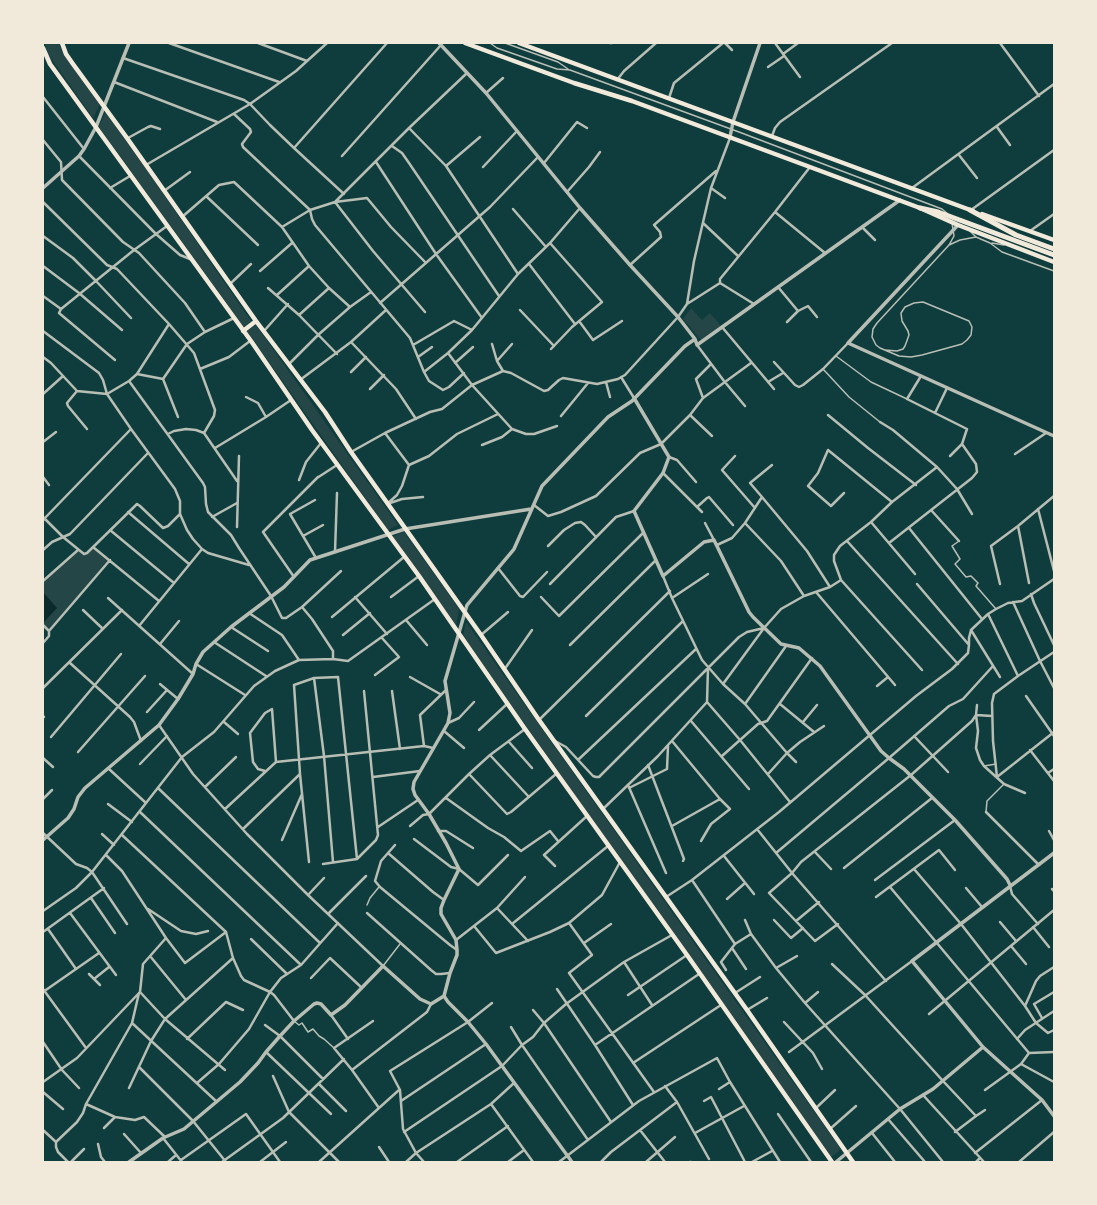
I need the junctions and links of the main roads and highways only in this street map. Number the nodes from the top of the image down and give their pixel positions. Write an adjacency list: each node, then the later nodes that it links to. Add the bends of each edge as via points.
1 (62, 43): 13 (main road, via 66,54)
2 (465, 43): 4 (main road)
3 (519, 43): 5 (main road)
4 (471, 44): 7 (main road)
5 (526, 44): 8 (main road)
6 (43, 48): 14 (main road, via 50,64)
7 (920, 208): 11 (highway, via 938,212); 12 (main road)
8 (970, 210): 9 (main road); 10 (highway, via 1016,235)
9 (1054, 240)
10 (1054, 249)
11 (1054, 255)
12 (1054, 263)
13 (256, 321): 14 (main road); 16 (main road, via 325,412 539,720)
14 (243, 331): 15 (main road)
15 (832, 1162)
16 (854, 1162)

